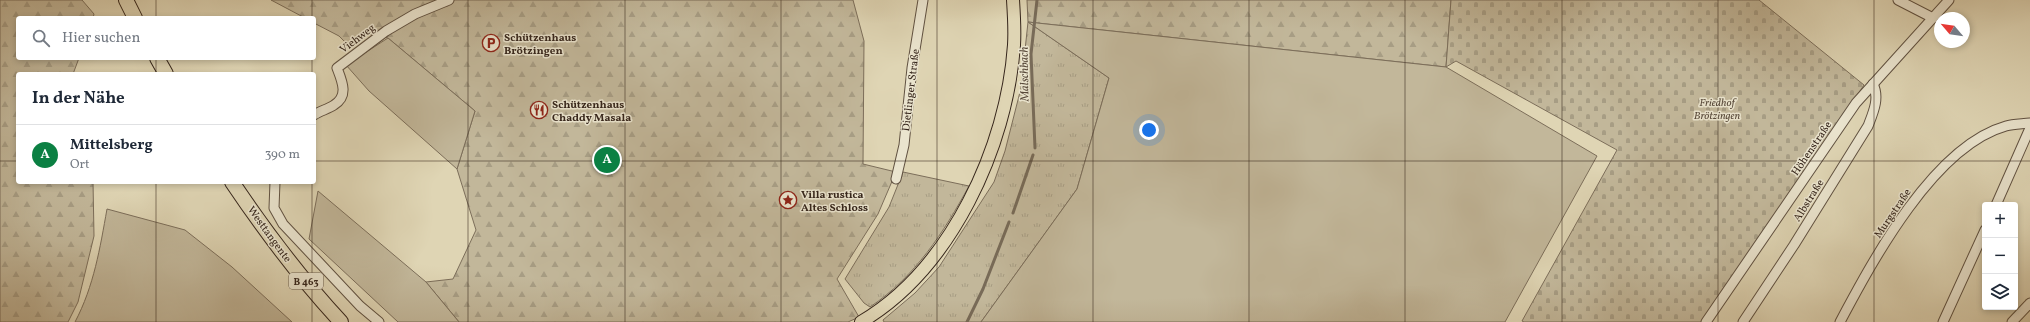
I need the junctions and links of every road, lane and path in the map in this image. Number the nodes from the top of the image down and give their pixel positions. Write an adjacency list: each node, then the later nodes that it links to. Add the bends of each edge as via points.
1 (126, 0): 7 (highway)
2 (449, 0): 12 (street, Viehweg, via 415,14 386,31 337,68 343,96 335,105)
3 (924, 0): 15 (street, Dietlinger Straße, via 912,68 904,145)
4 (1013, 0): 23 (main road, via 1014,45 1010,81 996,140 985,168 960,217 930,261 888,303)
5 (1898, 0): 8 (street)
6 (1949, 0): 8 (street, Höhenstraße)
7 (134, 16)
8 (1933, 18): 11 (street, Höhenstraße)
9 (158, 60): 10 (highway)
10 (165, 72)
11 (1873, 84): 24 (street, Höhenstraße, via 1856,103); 25 (street, Albstraße, via 1876,89 1875,109 1868,126)
12 (316, 114)
13 (2030, 123): 26 (street, Murgstraße, via 2006,126 1982,136 1964,148 1937,174 1912,202 1862,280)
14 (2030, 128): 18 (street)
15 (896, 180)
16 (234, 184): 21 (highway, Westtangente / B 463, via 308,284)
17 (275, 184): 22 (street, via 274,208 283,224 360,306)
18 (1997, 202)
19 (1982, 237): 27 (street)
20 (2030, 303): 28 (street)
21 (340, 321)
22 (379, 322)
23 (861, 322)
24 (1706, 322)
25 (1743, 322)
26 (1840, 322)
27 (1943, 322)
28 (2012, 322)

